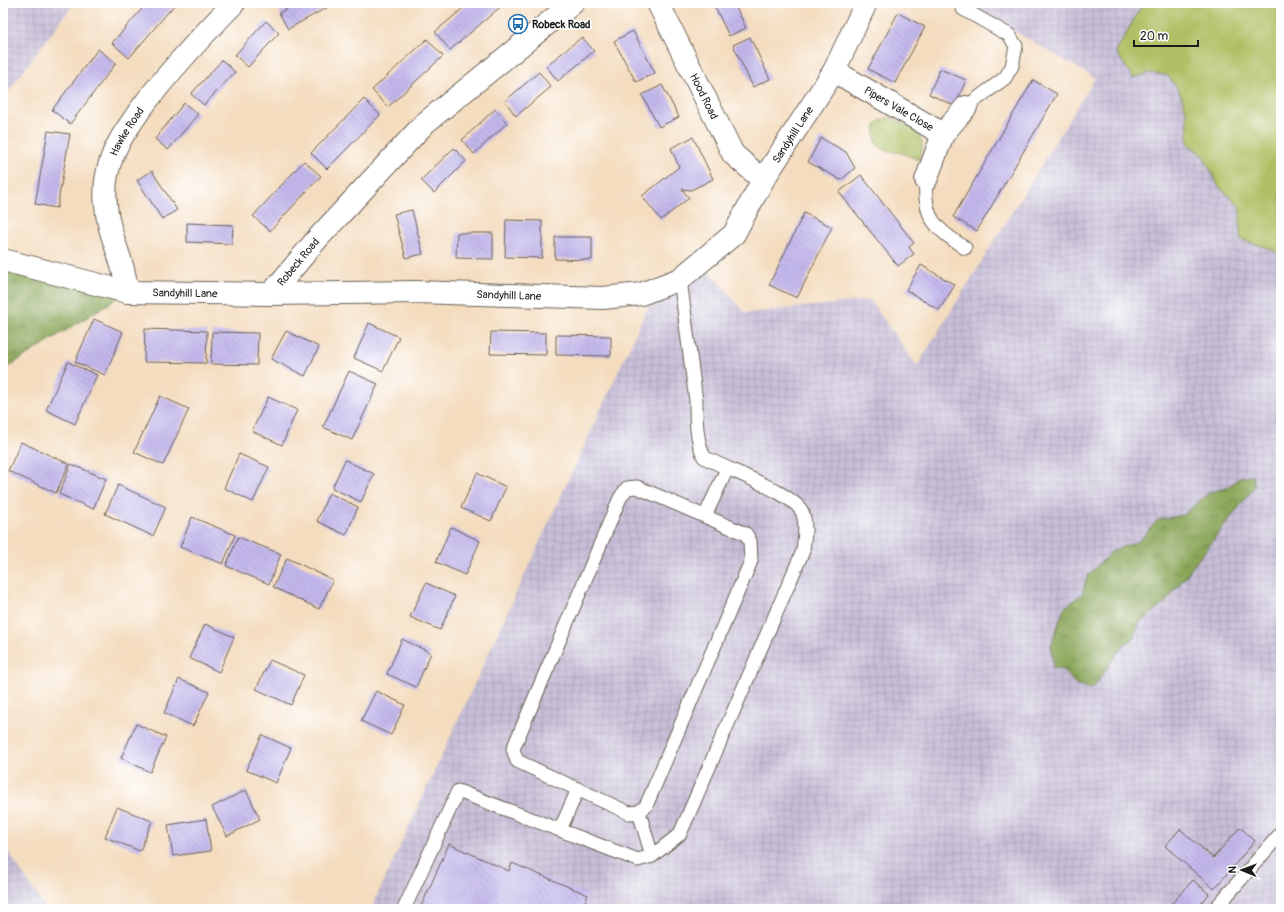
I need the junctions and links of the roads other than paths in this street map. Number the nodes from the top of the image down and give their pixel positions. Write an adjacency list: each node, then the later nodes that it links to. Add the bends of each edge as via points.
1 (234, 3): 14 (street, Hawke Road, via 199,39 149,98 128,127 112,158 105,188 107,219 124,270)
2 (573, 3): 15 (street, Robeck Road, via 425,123 318,238)
3 (658, 3): 9 (street, Hood Road, via 733,154)
4 (866, 3): 6 (street, Sandyhill Lane)
5 (963, 9): 7 (lane, via 1009,35 1016,46 1012,66 1005,78)
6 (834, 71): 8 (street, Pipers Vale Close); 9 (street, Sandyhill Lane)
7 (966, 107): 8 (street)
8 (943, 134): 10 (street, Pipers Vale Close)
9 (763, 180): 13 (street, Sandyhill Lane, via 734,234)
10 (926, 180): 11 (lane, via 925,196 931,220 943,233)
11 (965, 248)
12 (3, 260): 14 (street, Sandyhill Lane)
13 (680, 279): 15 (street, Sandyhill Lane, via 641,294 603,298 416,292); 16 (lane, via 700,447 704,457)
14 (127, 292): 15 (street, Sandyhill Lane)
15 (271, 294)
16 (728, 469): 17 (lane); 22 (lane, via 777,491 792,501 803,513 806,528 803,551 680,834)
17 (705, 516): 18 (lane, via 637,487 627,488 620,498 513,749 517,761); 19 (lane, via 746,534 750,540 750,561 646,806)
18 (578, 789): 19 (lane, via 629,813); 20 (lane)
19 (639, 812): 22 (lane)
20 (560, 830): 22 (lane, via 638,860); 23 (lane, via 458,791)
21 (1281, 833): 24 (lane)
22 (652, 856)
23 (404, 909)
24 (1215, 909)

